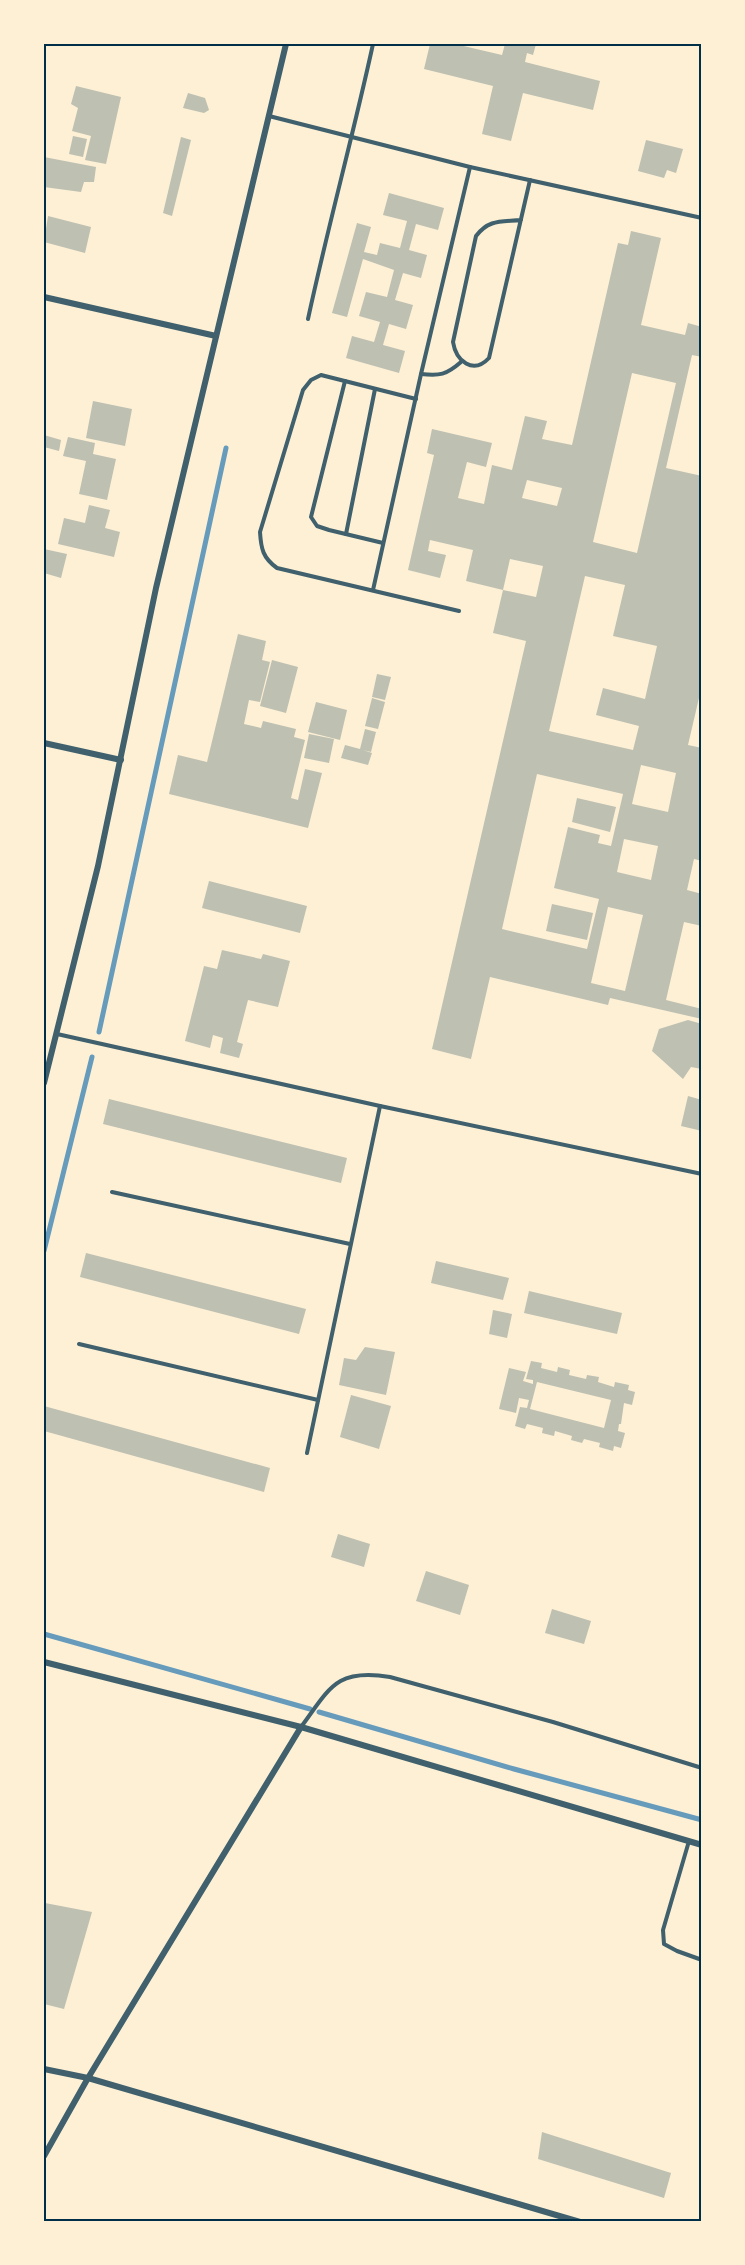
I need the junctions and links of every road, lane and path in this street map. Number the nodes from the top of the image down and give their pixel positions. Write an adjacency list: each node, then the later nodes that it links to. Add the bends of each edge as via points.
1 (286, 44): 3 (street)
2 (373, 44): 4 (lane)
3 (269, 117): 4 (lane); 11 (street)
4 (353, 136): 5 (lane); 10 (lane)
5 (470, 167): 6 (lane); 13 (lane)
6 (530, 180): 7 (lane); 8 (lane)
7 (702, 218)
8 (521, 220): 12 (lane, via 489,358 475,365); 12 (lane, via 492,222 476,236 453,342)
9 (44, 297): 11 (street)
10 (308, 319)
11 (216, 336): 22 (street, via 156,588)
12 (461, 362): 13 (lane, via 448,373)
13 (421, 374): 16 (lane)
14 (345, 381): 15 (lane); 17 (lane, via 312,517 317,526); 19 (lane, via 321,375 303,390 260,532 261,548 266,560 277,568)
15 (375, 389): 16 (lane); 17 (lane)
16 (416, 399): 18 (lane)
17 (346, 534): 18 (lane)
18 (383, 543): 19 (lane)
19 (373, 590): 20 (lane)
20 (459, 611)
21 (44, 743): 22 (street)
22 (121, 760): 23 (street)
23 (56, 1033): 24 (street); 25 (lane)
24 (44, 1083)
25 (380, 1106): 26 (lane); 28 (lane)
26 (702, 1174)
27 (111, 1192): 28 (lane)
28 (350, 1244): 30 (lane)
29 (79, 1344): 30 (lane)
30 (318, 1400): 31 (lane)
31 (307, 1453)
32 (44, 1662): 33 (street)
33 (301, 1726): 34 (lane, via 332,1685 354,1676 374,1674 542,1719); 35 (street); 39 (street)
34 (702, 1768)
35 (689, 1841): 36 (street); 37 (lane, via 663,1930 664,1944)
36 (702, 1845)
37 (702, 1960)
38 (44, 2069): 39 (street)
39 (88, 2078): 40 (street); 41 (street)
40 (44, 2156)
41 (580, 2222)

